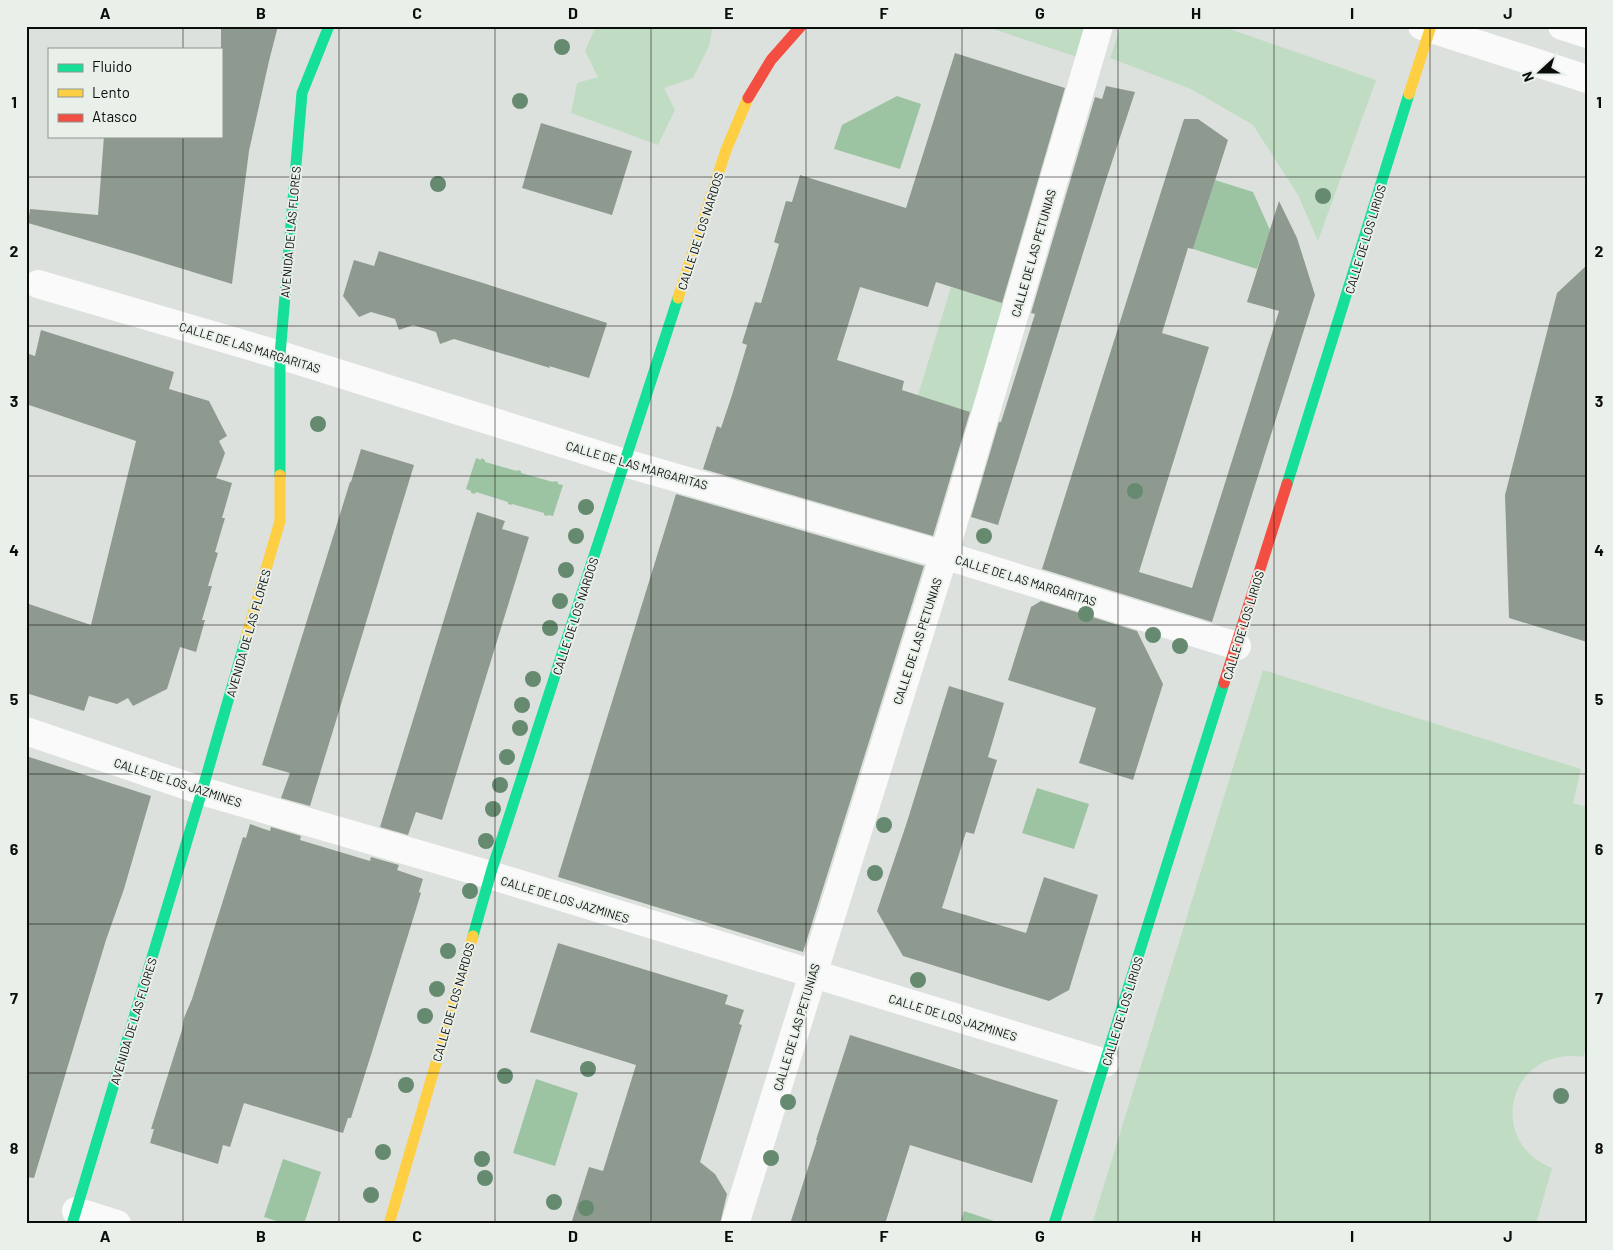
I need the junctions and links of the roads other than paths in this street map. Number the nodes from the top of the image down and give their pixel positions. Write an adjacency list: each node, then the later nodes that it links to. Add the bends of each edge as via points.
1 (329, 26): 9 (street, AVENIDA DE LAS FLORES, via 302,94)
2 (801, 26): 10 (street, CALLE DE LOS NARDOS, via 771,60 746,103 730,142)
3 (1099, 26): 11 (street, CALLE DE LAS PETUNIAS)
4 (1562, 26): 6 (street)
5 (1428, 27): 7 (street); 12 (street, CALLE DE LOS LIRIOS)
6 (1587, 34)
7 (1587, 79)
8 (38, 284): 9 (street, CALLE DE LAS MARGARITAS)
9 (280, 355): 10 (street, CALLE DE LAS MARGARITAS); 14 (street, AVENIDA DE LAS FLORES, via 280,521)
10 (625, 463): 11 (street, CALLE DE LAS MARGARITAS); 15 (street, CALLE DE LOS NARDOS)
11 (944, 555): 12 (street, CALLE DE LAS MARGARITAS); 16 (street, CALLE DE LAS PETUNIAS)
12 (1237, 646): 17 (street, CALLE DE LOS LIRIOS)
13 (26, 731): 14 (street, CALLE DE LOS JAZMINES)
14 (202, 791): 15 (street, CALLE DE LOS JAZMINES); 18 (street, AVENIDA DE LAS FLORES)
15 (490, 875): 16 (street, CALLE DE LOS JAZMINES); 20 (street, CALLE DE LOS NARDOS)
16 (812, 974): 17 (street, CALLE DE LOS JAZMINES); 21 (street, CALLE DE LAS PETUNIAS)
17 (1105, 1063): 22 (street, CALLE DE LOS LIRIOS)
18 (74, 1217): 19 (street)
19 (117, 1224)
20 (389, 1224)
21 (735, 1224)
22 (1054, 1224)

